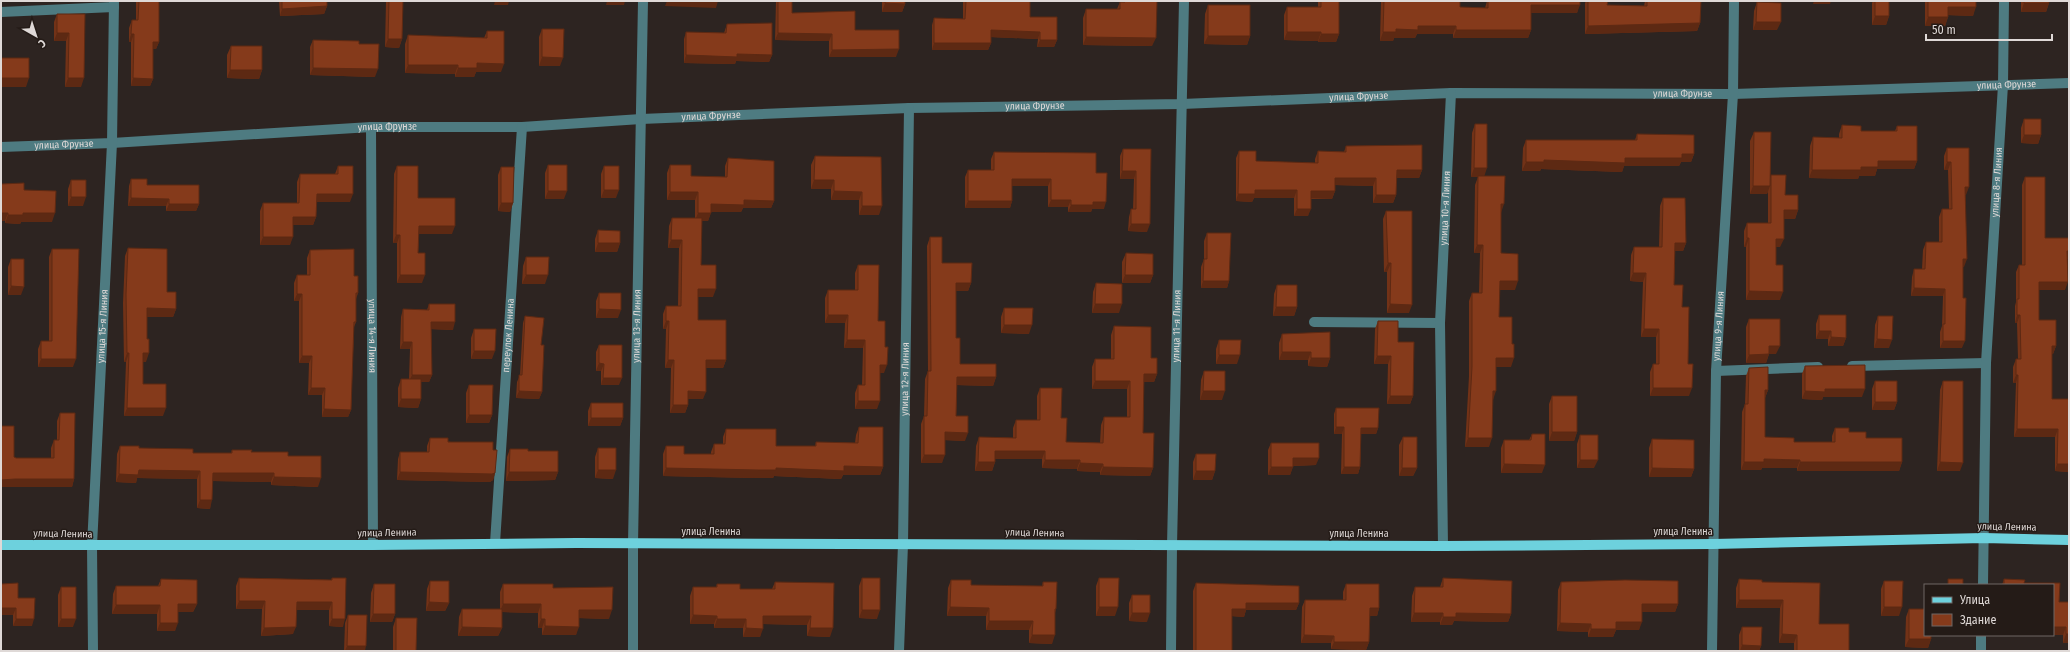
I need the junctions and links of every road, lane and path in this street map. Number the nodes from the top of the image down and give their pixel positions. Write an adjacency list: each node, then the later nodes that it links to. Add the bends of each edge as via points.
1 (643, 1): 13 (street, улица 13-я Линия)
2 (1184, 1): 11 (street, улица 11-я Линия)
3 (1734, 1): 10 (street, улица 9-я Линия)
4 (2004, 1): 8 (street, улица 8-я Линия)
5 (114, 4): 6 (street); 16 (street, улица 15-я Линия)
6 (1, 12)
7 (2069, 83): 8 (street, улица Фрунзе)
8 (2002, 85): 10 (street, улица Фрунзе); 20 (street, улица 8-я Линия)
9 (1451, 93): 10 (street, улица Фрунзе); 11 (street, улица Фрунзе); 19 (street, улица 10-я Линия)
10 (1733, 94): 21 (street, улица 9-я Линия)
11 (1182, 104): 12 (street, улица Фрунзе); 31 (street, улица 11-я Линия)
12 (910, 108): 13 (street, улица Фрунзе); 26 (street, улица 12-я Линия)
13 (641, 119): 15 (street, улица Фрунзе); 25 (street, улица 13-я Линия)
14 (371, 127): 15 (street, улица Фрунзе); 16 (street, улица Фрунзе); 30 (street, улица 14-я Линия)
15 (522, 127): 24 (street, переулок Ленина)
16 (112, 143): 17 (street, улица Фрунзе); 29 (street, улица 15-я Линия)
17 (1, 147)
18 (1314, 322): 19 (street)
19 (1440, 323): 32 (street, улица 10-я Линия)
20 (1986, 363): 21 (street); 22 (street, улица 8-я Линия)
21 (1716, 371): 27 (street, улица 9-я Линия)
22 (1984, 538): 23 (main road, улица Ленина); 27 (main road, улица Ленина); 33 (street, улица 8-я Линия)
23 (2069, 540)
24 (494, 543): 25 (main road, улица Ленина); 30 (main road, улица Ленина)
25 (632, 544): 26 (main road, улица Ленина); 36 (street, улица 13-я Линия)
26 (903, 544): 31 (main road, улица Ленина); 37 (street, улица 12-я Линия)
27 (1713, 544): 32 (main road, улица Ленина); 39 (street, улица 9-я Линия)
28 (1, 545): 29 (main road, улица Ленина)
29 (92, 546): 30 (main road, улица Ленина); 35 (street, улица 15-я Линия)
30 (373, 546)
31 (1172, 546): 32 (main road, улица Ленина); 38 (street, улица 11-я Линия)
32 (1443, 546)
33 (1983, 584)
34 (1981, 636): 40 (street)
35 (93, 651)
36 (633, 651)
37 (899, 651)
38 (1171, 651)
39 (1712, 651)
40 (1981, 651)

